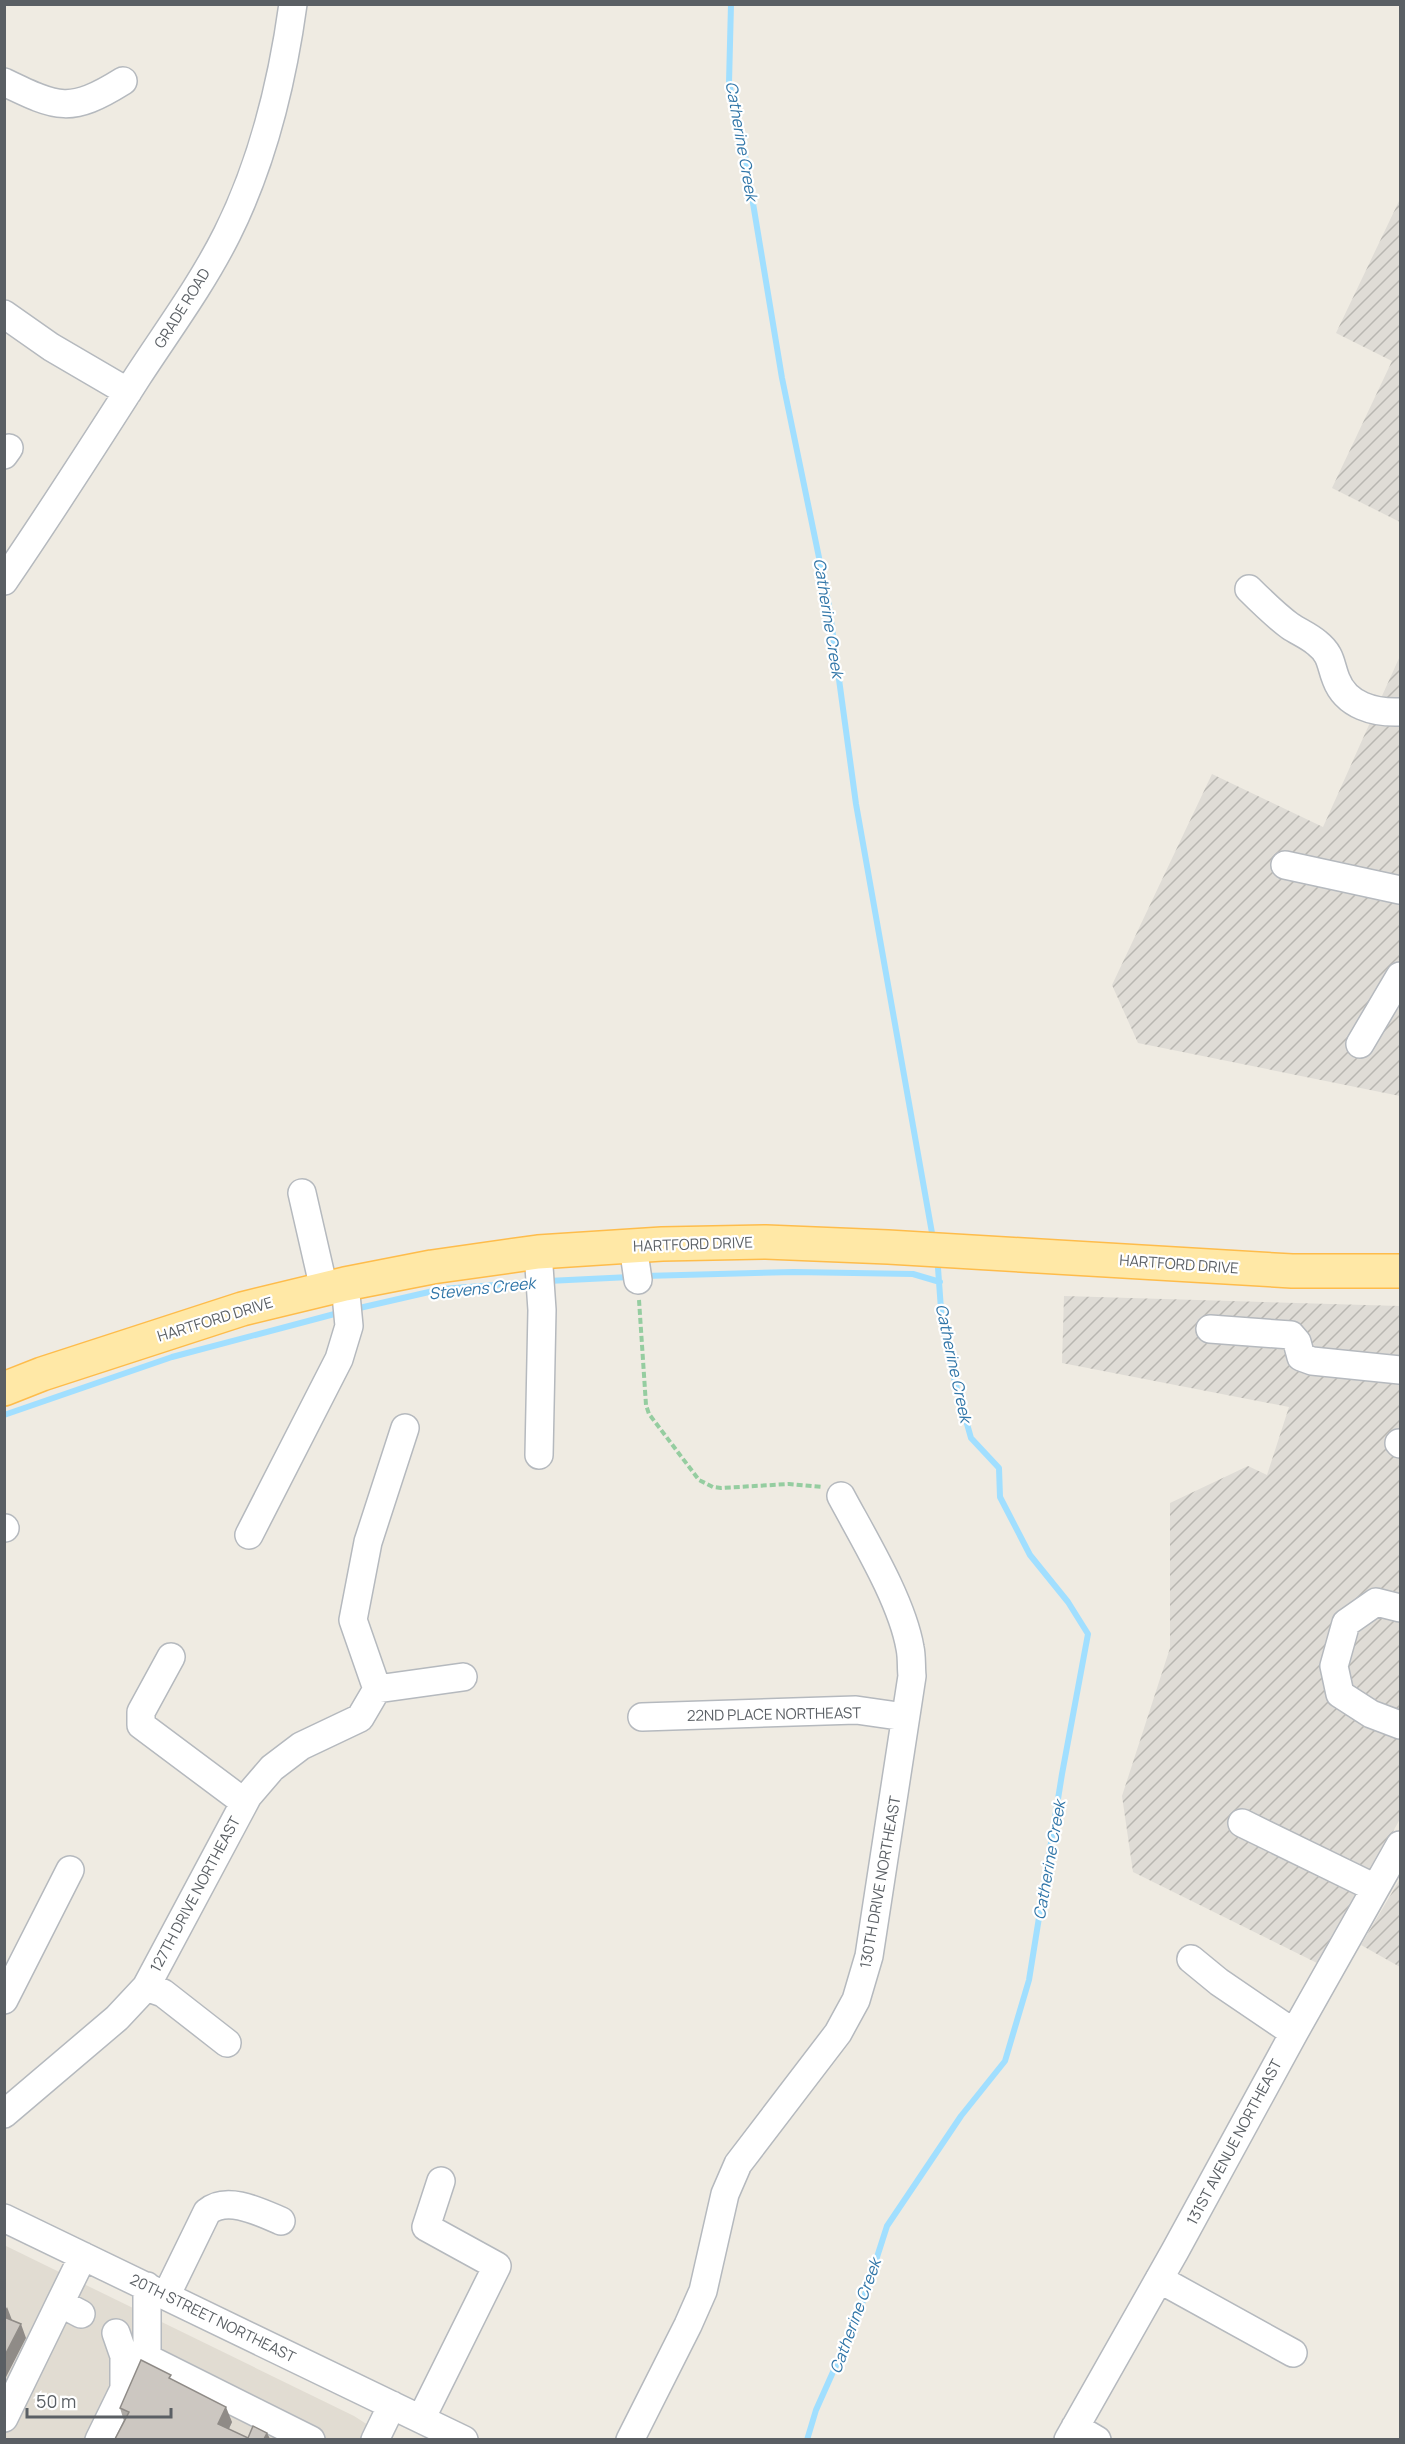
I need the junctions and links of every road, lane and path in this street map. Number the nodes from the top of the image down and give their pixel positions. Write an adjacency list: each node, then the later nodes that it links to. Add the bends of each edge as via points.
1 (293, 4): 5 (street, GRADE ROAD, via 270,122 250,181 226,235)
2 (123, 81): 3 (street, via 96,98 71,104 44,101)
3 (4, 82)
4 (4, 314): 5 (street)
5 (128, 392): 6 (street, GRADE ROAD)
6 (6, 575)
7 (1249, 589): 8 (street, via 1289,625 1318,644 1333,662 1336,679 1354,702 1380,713)
8 (1401, 712)
9 (1285, 866): 10 (street)
10 (1401, 890)
11 (1401, 976): 12 (street)
12 (1360, 1044)
13 (302, 1193): 17 (street)
14 (636, 1262): 15 (main road, HARTFORD DRIVE, via 777,1243 1292,1271); 16 (main road, HARTFORD DRIVE); 23 (path, via 646,1405 654,1423 699,1480 721,1488 819,1486)
15 (1401, 1271)
16 (539, 1272): 17 (main road, HARTFORD DRIVE, via 432,1267); 22 (street)
17 (341, 1297): 20 (main road, HARTFORD DRIVE, via 242,1309); 24 (street, via 350,1326 339,1359)
18 (1210, 1329): 19 (street, via 1291,1335 1301,1357 1312,1361)
19 (1401, 1370)
20 (4, 1389)
21 (405, 1428): 28 (street, via 368,1542 353,1620)
22 (539, 1455)
23 (841, 1496): 30 (street, 130TH DRIVE NORTHEAST, via 901,1615 910,1648 912,1676)
24 (249, 1535)
25 (1401, 1608): 31 (street, via 1376,1602 1346,1623 1334,1666 1340,1695 1371,1714)
26 (171, 1657): 32 (street, 127TH DRIVE NORTHEAST, via 141,1712 141,1725)
27 (462, 1677): 28 (street)
28 (377, 1689): 32 (street, 127TH DRIVE NORTHEAST, via 360,1718 301,1746 272,1768)
29 (642, 1717): 30 (street, 22ND PLACE NORTHEAST, via 856,1710)
30 (905, 1717): 59 (street, 130TH DRIVE NORTHEAST, via 869,1956 856,2000 838,2032 738,2164 725,2194 703,2291)
31 (1401, 1725)
32 (244, 1802): 38 (street, 127TH DRIVE NORTHEAST)
33 (1242, 1823): 36 (street)
34 (1401, 1845): 36 (street, 131ST AVENUE NORTHEAST)
35 (70, 1870): 39 (street)
36 (1376, 1888): 40 (street, 131ST AVENUE NORTHEAST)
37 (1191, 1959): 40 (street)
38 (146, 1987): 41 (street, 127TH DRIVE NORTHEAST, via 163,1993); 42 (street, 127TH DRIVE NORTHEAST, via 117,2018)
39 (4, 2000)
40 (1294, 2033): 47 (street, 131ST AVENUE NORTHEAST)
41 (227, 2043)
42 (4, 2114)
43 (441, 2181): 53 (street, via 426,2227 497,2266)
44 (4, 2218): 46 (street, 20TH STREET NORTHEAST)
45 (281, 2221): 48 (street, via 226,2204 213,2207)
46 (83, 2256): 48 (street, 20TH STREET NORTHEAST); 52 (street, via 70,2308)
47 (1159, 2279): 50 (street); 54 (street, 131ST AVENUE NORTHEAST)
48 (157, 2291): 51 (street, 20TH STREET NORTHEAST); 56 (street, via 147,2358)
49 (116, 2333): 55 (street, via 124,2356 124,2389)
50 (1293, 2353)
51 (392, 2405): 53 (street, 20TH STREET NORTHEAST); 57 (street)
52 (4, 2418)
53 (410, 2433): 58 (street, 20TH STREET NORTHEAST)
54 (1080, 2435)
55 (99, 2439)
56 (311, 2439)
57 (375, 2439)
58 (464, 2439)
59 (630, 2439)

